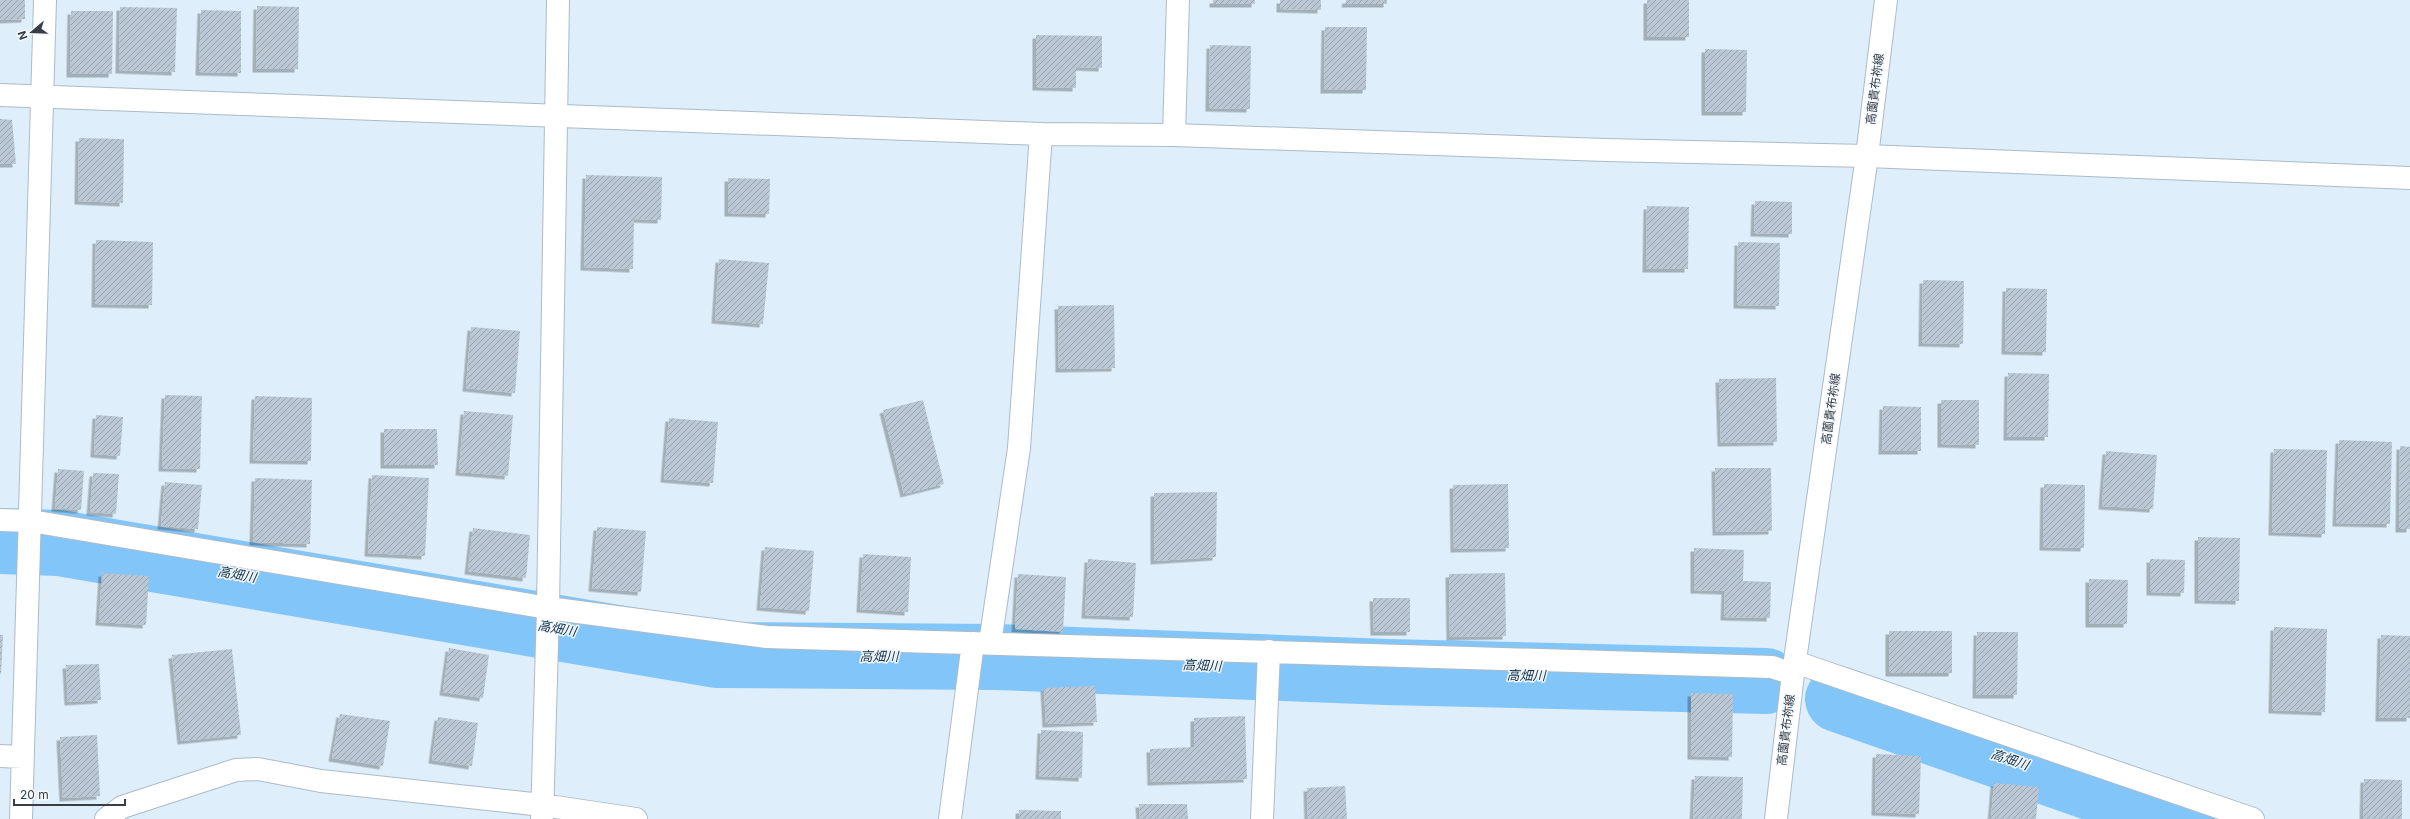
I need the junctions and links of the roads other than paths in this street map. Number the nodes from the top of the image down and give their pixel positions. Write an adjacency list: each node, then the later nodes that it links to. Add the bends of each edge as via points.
1 (45, 0): 6 (street)
2 (558, 0): 7 (street)
3 (1178, 0): 9 (street)
4 (1886, 0): 10 (street, 高薗貴布祢線)
5 (0, 95): 6 (street)
6 (41, 96): 7 (street); 13 (street)
7 (557, 114): 8 (street); 14 (street)
8 (1040, 134): 9 (street); 15 (street, via 1019,448)
9 (1174, 135): 10 (street)
10 (1867, 156): 11 (street); 17 (street, 高薗貴布祢線)
11 (2410, 178)
12 (0, 520): 13 (street)
13 (30, 534): 14 (street); 19 (street)
14 (548, 608): 15 (street, via 767,637); 20 (street)
15 (976, 651): 16 (street); 24 (street)
16 (1269, 664): 17 (street); 25 (street)
17 (1794, 668): 26 (street, 高薗貴布祢線); 27 (street)
18 (0, 756): 19 (street)
19 (22, 757): 21 (street)
20 (542, 812): 22 (street, via 321,780 258,768 236,770 122,807); 23 (street)
21 (21, 819)
22 (106, 819)
23 (636, 819)
24 (950, 819)
25 (1262, 819)
26 (1776, 819)
27 (2253, 819)

